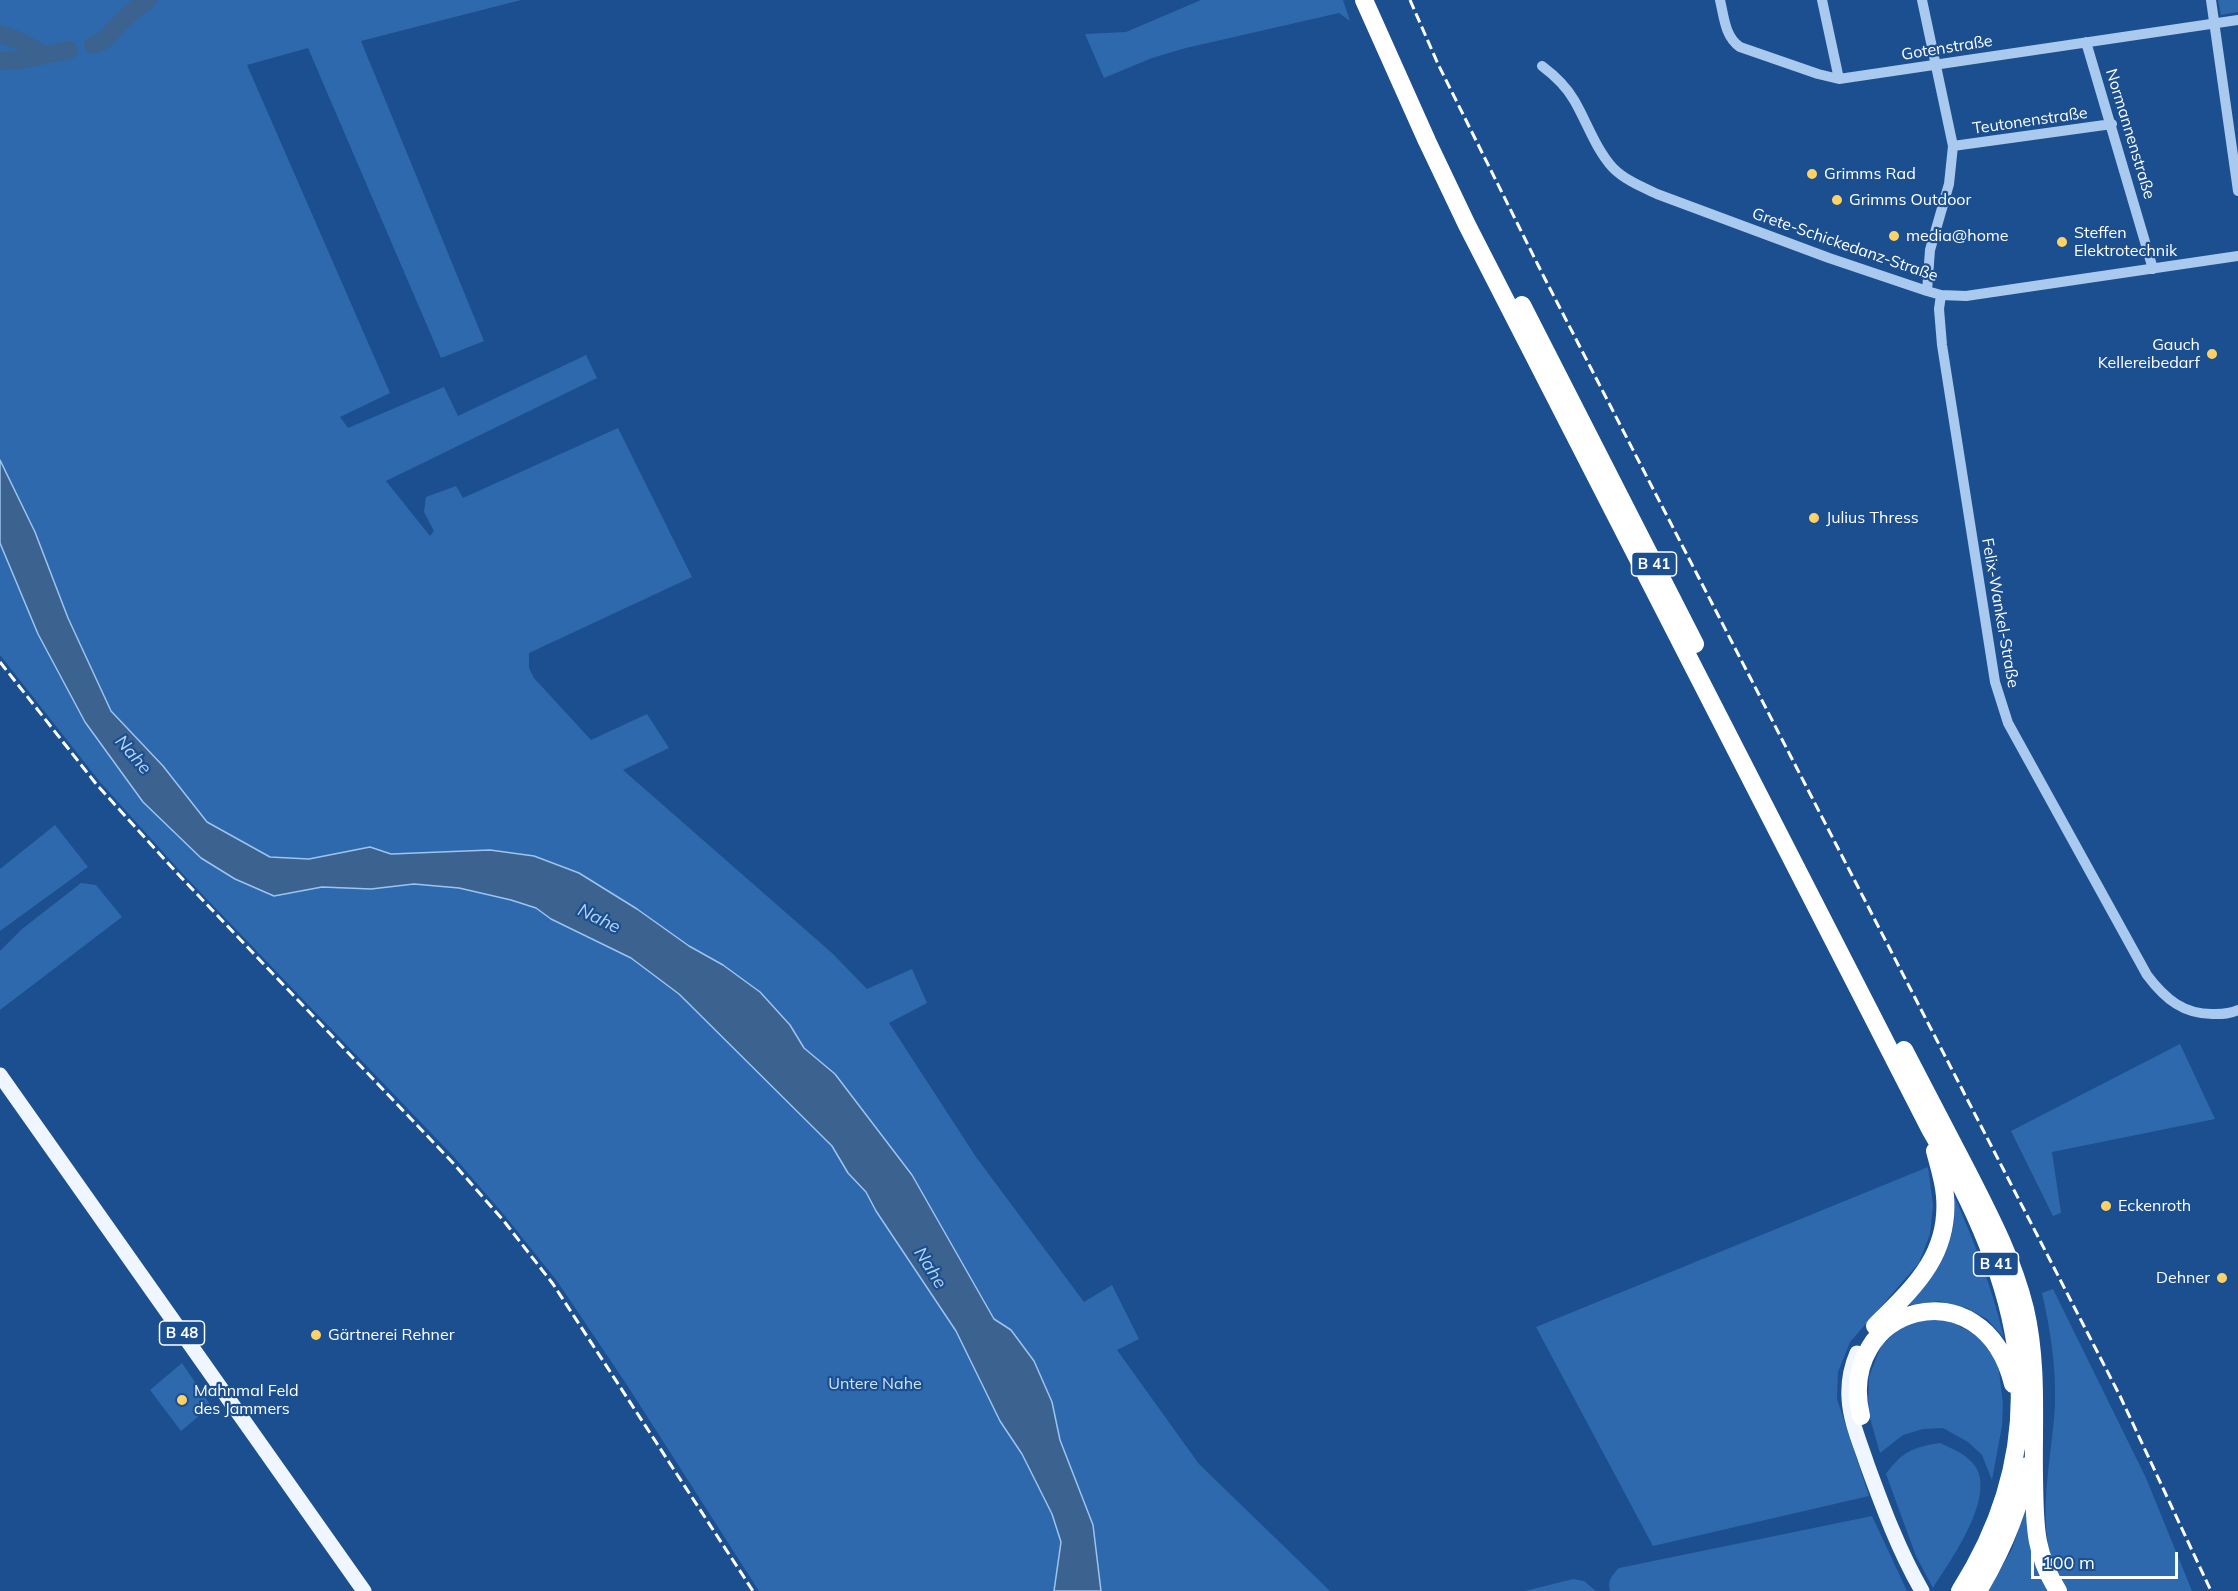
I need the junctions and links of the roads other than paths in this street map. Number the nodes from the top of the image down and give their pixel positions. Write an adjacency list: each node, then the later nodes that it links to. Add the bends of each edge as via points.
1 (1364, 0): 22 (highway, B 41, via 1467,225)
2 (1377, 0): 26 (highway, B 41, via 1477,219 2005,1249 2030,1331)
3 (1720, 0): 12 (street, Gotenstraße, via 1726,26 1733,42 1740,47)
4 (1822, 0): 12 (street)
5 (1922, 0): 10 (street)
6 (2211, 0): 8 (street)
7 (2238, 20): 8 (street, Gotenstraße)
8 (2214, 23): 9 (street, Gotenstraße); 15 (street)
9 (2086, 42): 10 (street, Gotenstraße); 13 (street, Normannenstraße)
10 (1936, 65): 12 (street, Gotenstraße); 14 (street)
11 (1542, 66): 18 (street, Grete-Schickedanz-Straße, via 1569,92 1614,169 1633,182 1829,258)
12 (1839, 79)
13 (2112, 124): 14 (street, Teutonenstraße); 17 (street, Normannenstraße)
14 (1953, 146): 18 (street, via 1949,184 1930,250)
15 (2238, 191)
16 (2238, 256): 17 (street, Grete-Schickedanz-Straße)
17 (2153, 269): 19 (street, Grete-Schickedanz-Straße, via 1966,296)
18 (1927, 291): 19 (street, Grete-Schickedanz-Straße)
19 (1941, 295): 20 (street, Felix-Wankel-Straße, via 1942,345 1993,671 2008,723 2158,989 2173,1004 2193,1013)
20 (2238, 1010)
21 (0, 1074): 29 (main road, B 48)
22 (1930, 1129): 23 (highway, B 41, via 1945,1197 1940,1243 1925,1273 1874,1327); 24 (highway, B 41, via 1983,1232 2002,1281 2017,1351)
23 (1857, 1353): 27 (main road, B 41, via 1849,1382 1852,1418 1881,1504)
24 (2020, 1412): 25 (highway, B 41, via 2009,1368 1992,1338 1969,1319 1931,1311 1912,1314 1894,1323 1871,1346 1859,1376); 30 (highway, B 41, via 2004,1497 1980,1557)
25 (1862, 1416): 27 (main road, B 41)
26 (2033, 1425): 31 (highway, B 41, via 2027,1471 2015,1514); 32 (highway, B 41, via 2036,1533 2043,1562)
27 (1907, 1561): 28 (main road, B 41)
28 (1921, 1589)
29 (364, 1591)
30 (1960, 1591)
31 (1978, 1591)
32 (2058, 1591)

